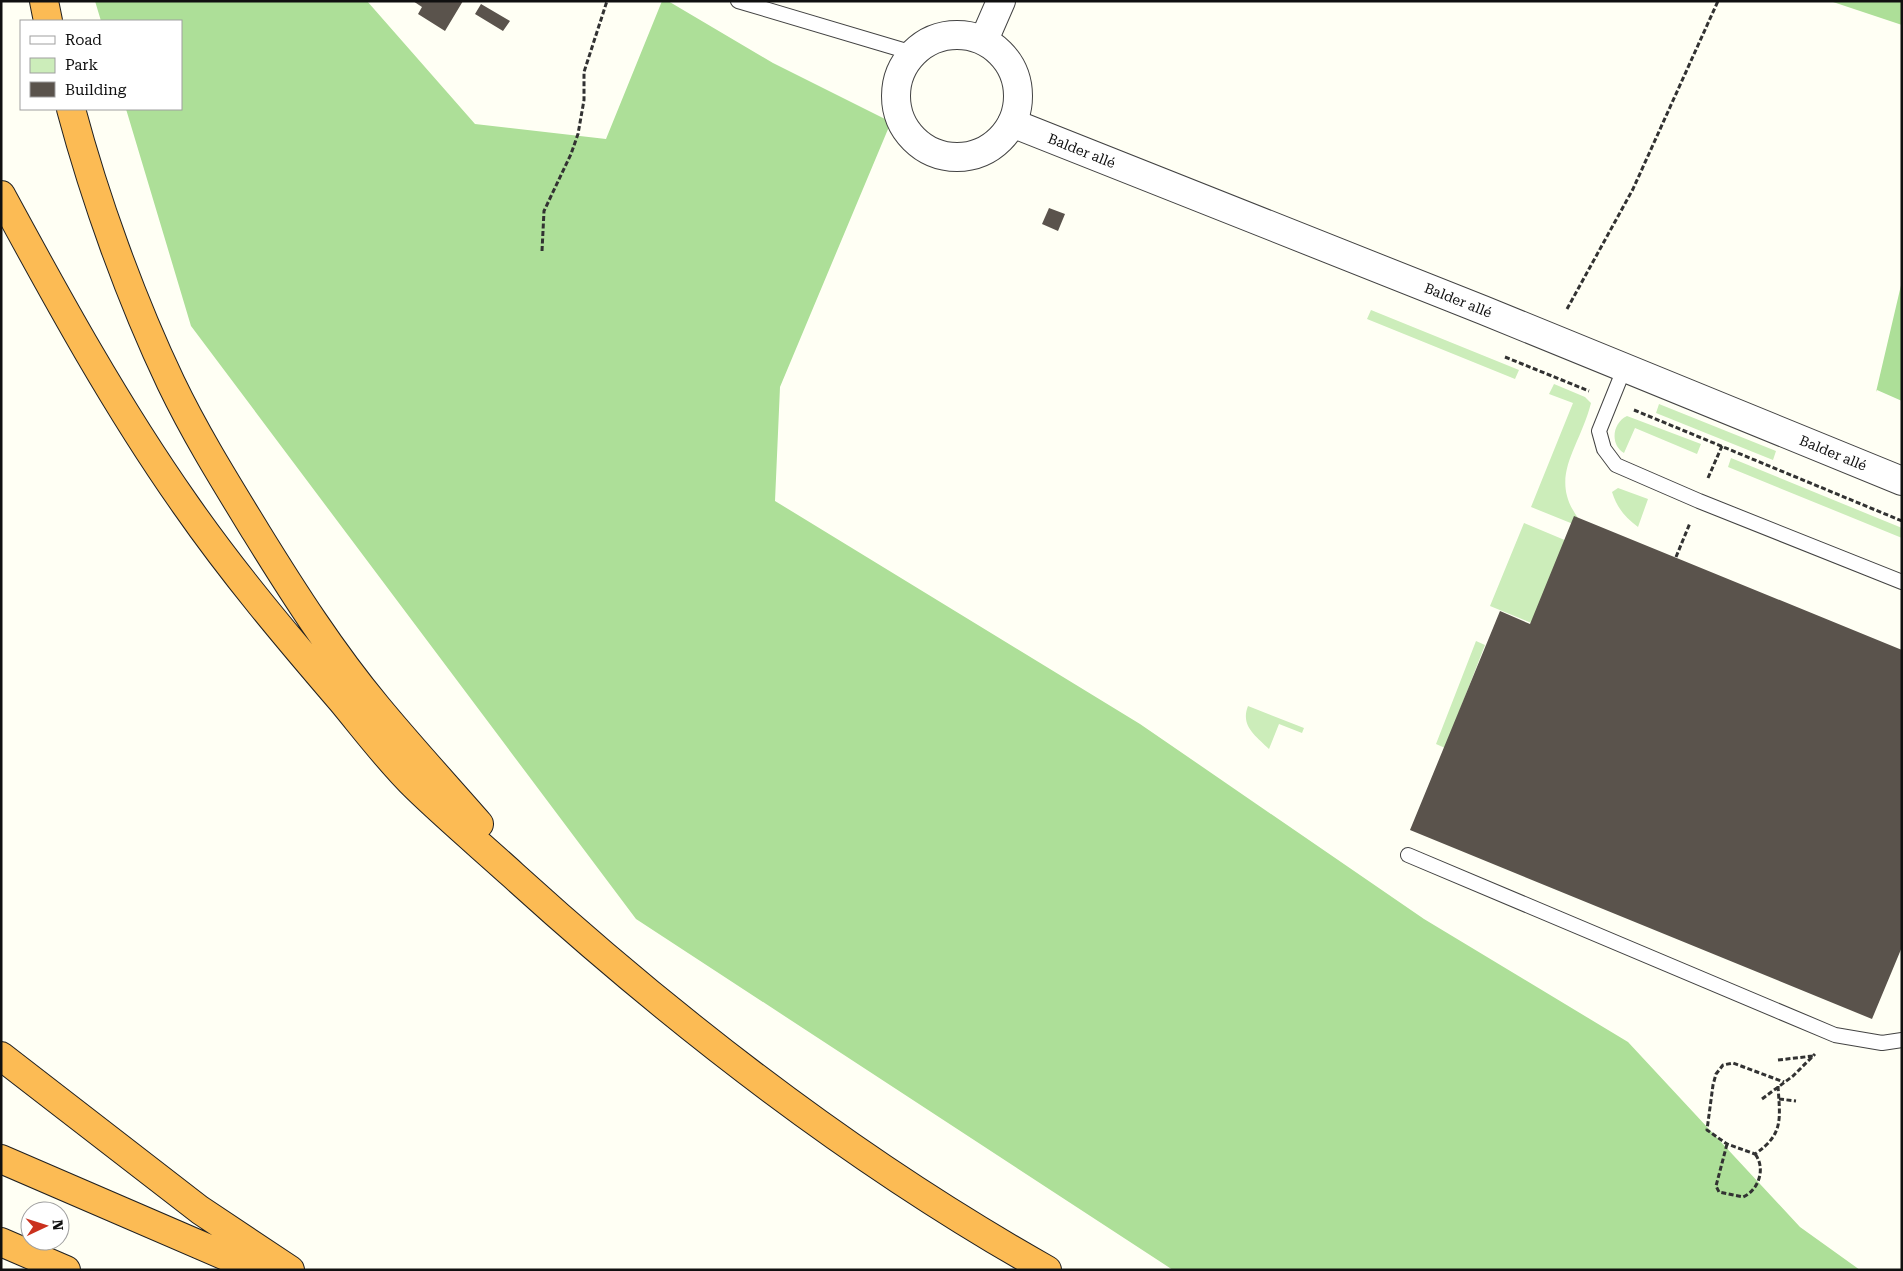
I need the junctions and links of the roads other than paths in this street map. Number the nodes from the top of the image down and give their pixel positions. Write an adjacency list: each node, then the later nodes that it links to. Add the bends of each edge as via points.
1 (44, 1): 4 (highway)
2 (738, 1): 6 (lane)
3 (1001, 1): 5 (street)
4 (48, 20)
5 (984, 40): 6 (street, via 964,34 943,36); 8 (street, via 1001,52 1012,69 1018,88 1018,107)
6 (913, 53): 8 (street, via 898,76 895,96 899,117 910,135 925,148 963,157 982,152 998,141)
7 (70, 110): 14 (highway, via 102,209 171,383 214,464 276,565 376,706)
8 (1012, 123): 10 (street, Balder allé)
9 (1, 195): 14 (highway, via 86,350 133,426 184,504 242,582 414,786)
10 (1624, 369): 11 (street, Balder allé); 12 (lane, via 1599,431 1604,450 1616,465)
11 (1902, 481)
12 (1902, 582)
13 (1408, 855): 15 (lane, via 1835,1034 1882,1043)
14 (580, 936): 22 (highway, via 738,1066 840,1140)
15 (1902, 1040)
16 (1, 1056): 21 (highway, via 200,1210)
17 (1, 1159): 20 (highway)
18 (1, 1242): 19 (highway)
19 (66, 1270)
20 (258, 1270)
21 (290, 1270)
22 (1047, 1270)

